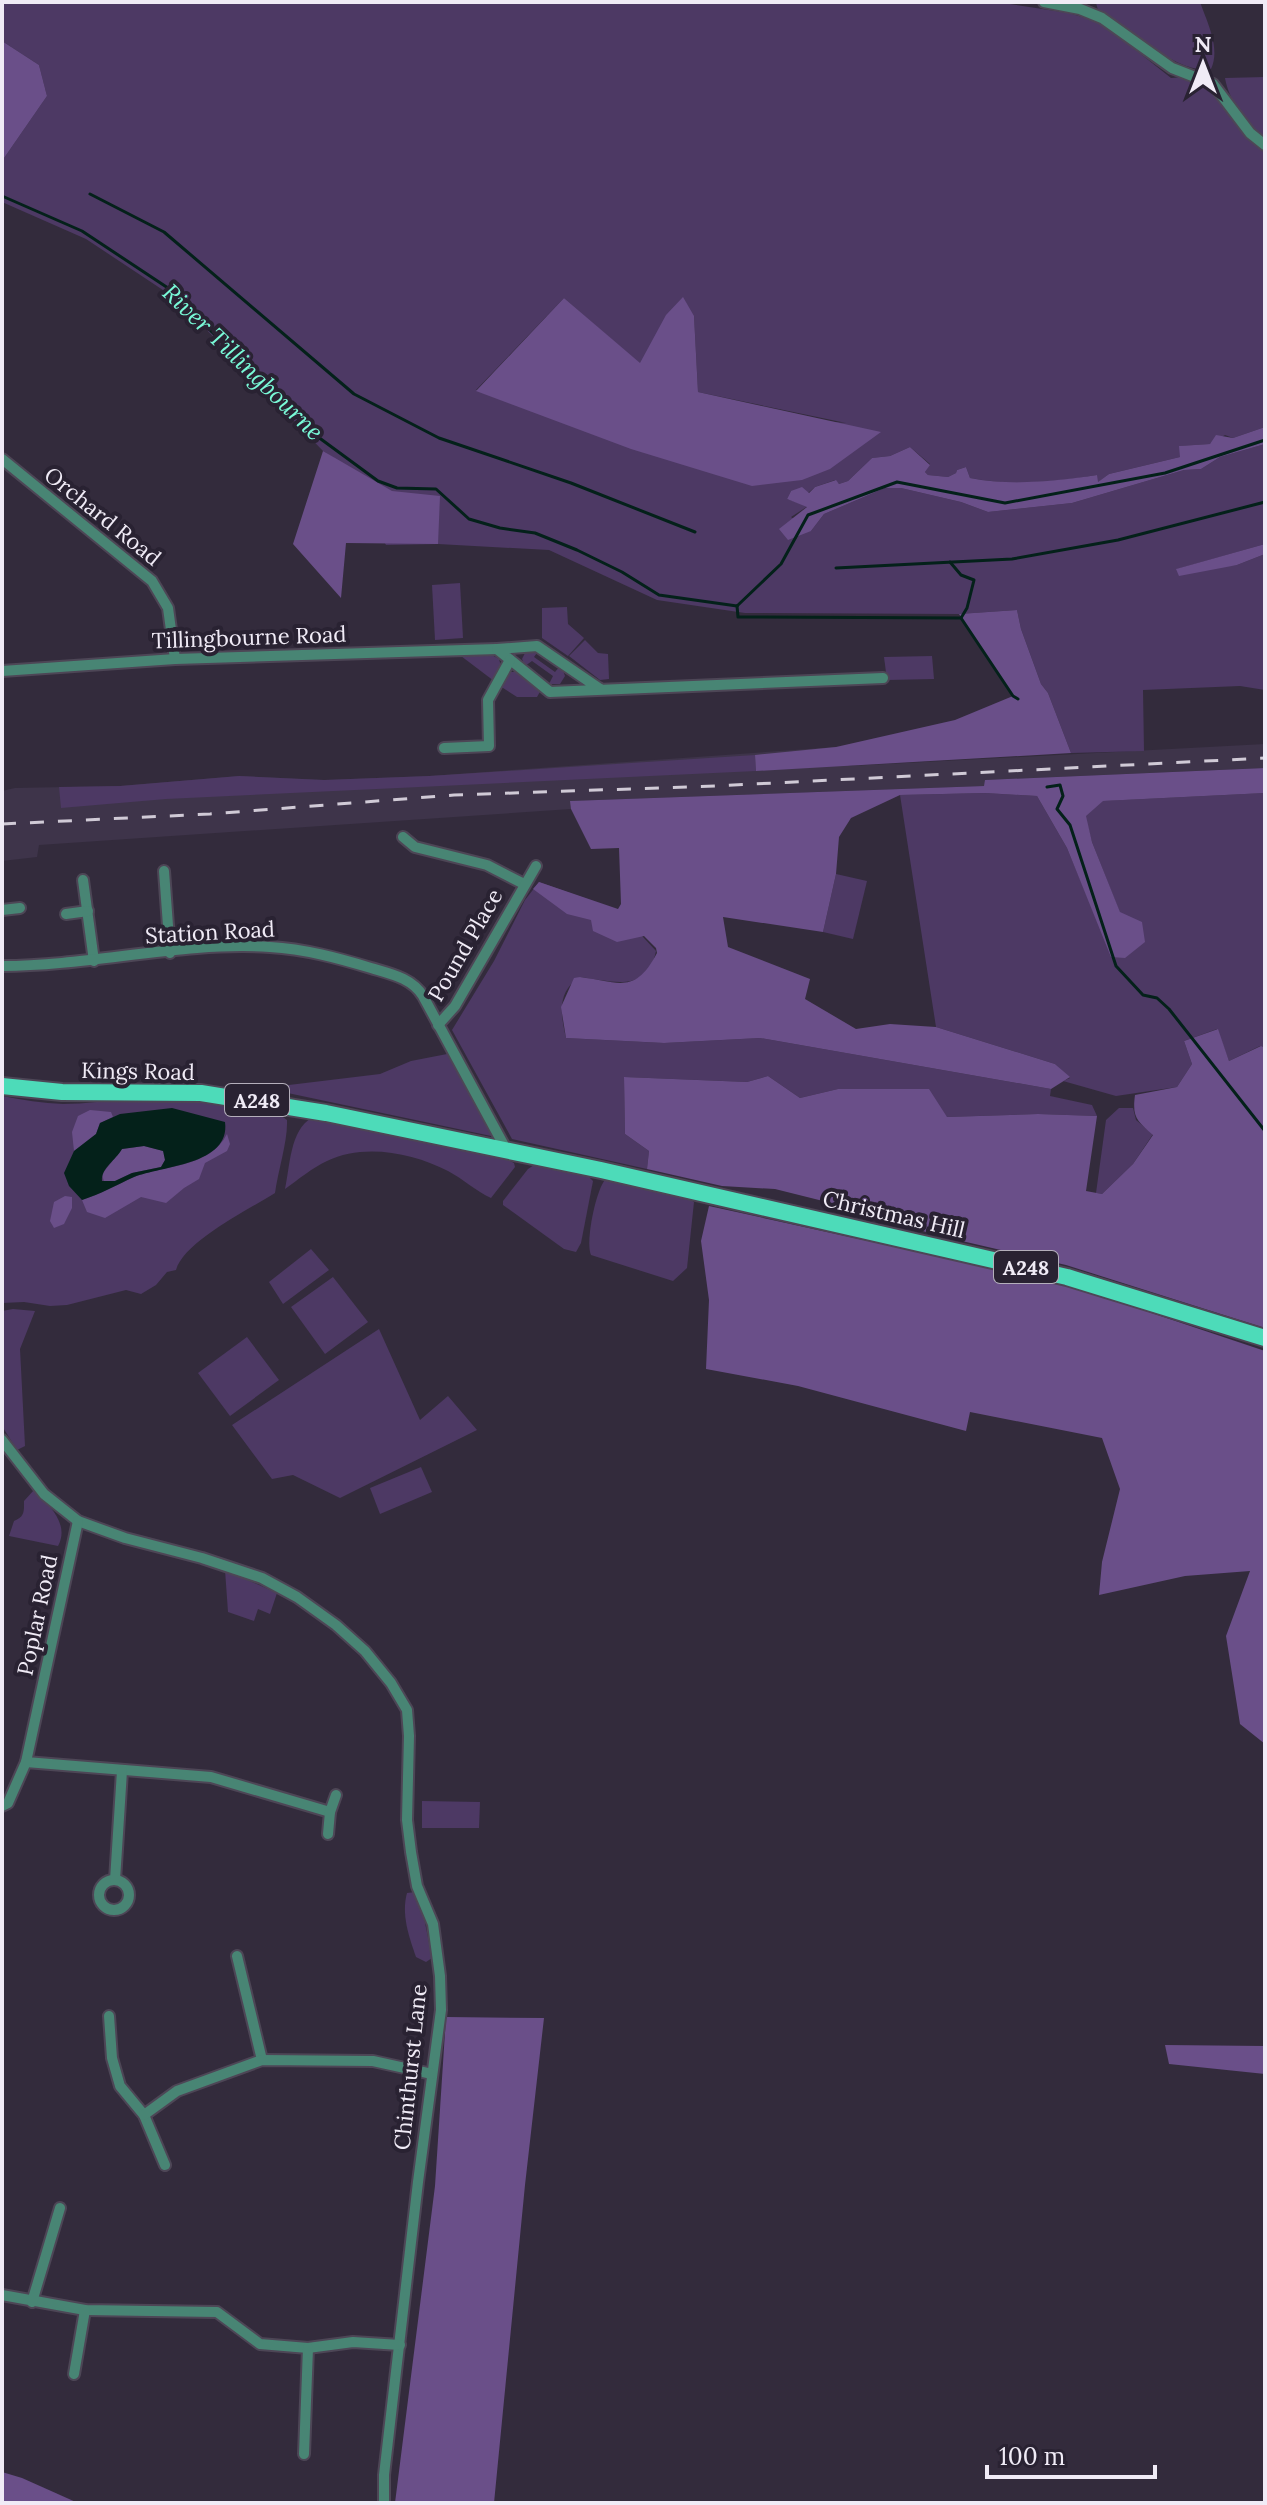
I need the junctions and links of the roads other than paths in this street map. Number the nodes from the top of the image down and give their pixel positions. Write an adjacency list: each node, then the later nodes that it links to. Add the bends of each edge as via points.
1 (1044, 2): 2 (street, via 1102,18 1172,68 1213,84)
2 (1265, 145)
3 (2, 459): 5 (street, Orchard Road, via 152,581 168,608)
4 (497, 649): 5 (street, Tillingbourne Road); 6 (street); 9 (street, Tillingbourne Road, via 537,646)
5 (175, 659): 7 (street, Tillingbourne Road)
6 (510, 660): 9 (street, via 550,692); 10 (street, via 488,700 489,746)
7 (2, 671)
8 (883, 678): 9 (street)
9 (600, 689)
10 (444, 748)
11 (403, 837): 15 (street, via 415,847 487,865)
12 (536, 866): 15 (street, Pound Place)
13 (164, 871): 20 (street)
14 (83, 880): 18 (street)
15 (524, 884): 23 (street, Pound Place, via 455,1006)
16 (20, 908): 17 (street)
17 (2, 910)
18 (88, 911): 19 (street); 21 (street)
19 (66, 914)
20 (170, 953): 21 (street, Station Road); 23 (street, Station Road, via 271,947 355,963 413,984)
21 (94, 961): 22 (street, Station Road)
22 (2, 966)
23 (438, 1025): 25 (street, Station Road)
24 (2, 1086): 25 (main road, Kings Road / A248, via 225,1096)
25 (508, 1151): 26 (main road, Christmas Hill / A248, via 1067,1277)
26 (1265, 1338)
27 (2, 1440): 28 (street, Chinthurst Lane, via 44,1494)
28 (78, 1521): 29 (street, Poplar Road); 39 (street, Chinthurst Lane, via 262,1578 336,1625 391,1683 407,1710 407,1820 440,1976)
29 (26, 1762): 30 (street); 32 (street, Poplar Road)
30 (122, 1771): 33 (street, via 211,1777); 35 (street)
31 (336, 1795): 33 (street)
32 (2, 1806)
33 (330, 1812): 34 (street)
34 (328, 1834)
35 (115, 1880)
36 (237, 1956): 38 (street)
37 (109, 2016): 40 (street, via 120,2086)
38 (262, 2060): 39 (street, via 373,2061); 40 (street, via 177,2091)
39 (432, 2074): 46 (street, Chinthurst Lane)
40 (144, 2115): 41 (street)
41 (165, 2165)
42 (60, 2208): 44 (street)
43 (2, 2295): 44 (street)
44 (32, 2302): 45 (street)
45 (85, 2310): 47 (street, via 217,2312 260,2344); 48 (street)
46 (400, 2345): 47 (street, via 353,2342); 50 (street, Chinthurst Lane)
47 (308, 2348): 49 (street)
48 (74, 2374)
49 (304, 2454)
50 (384, 2503)

